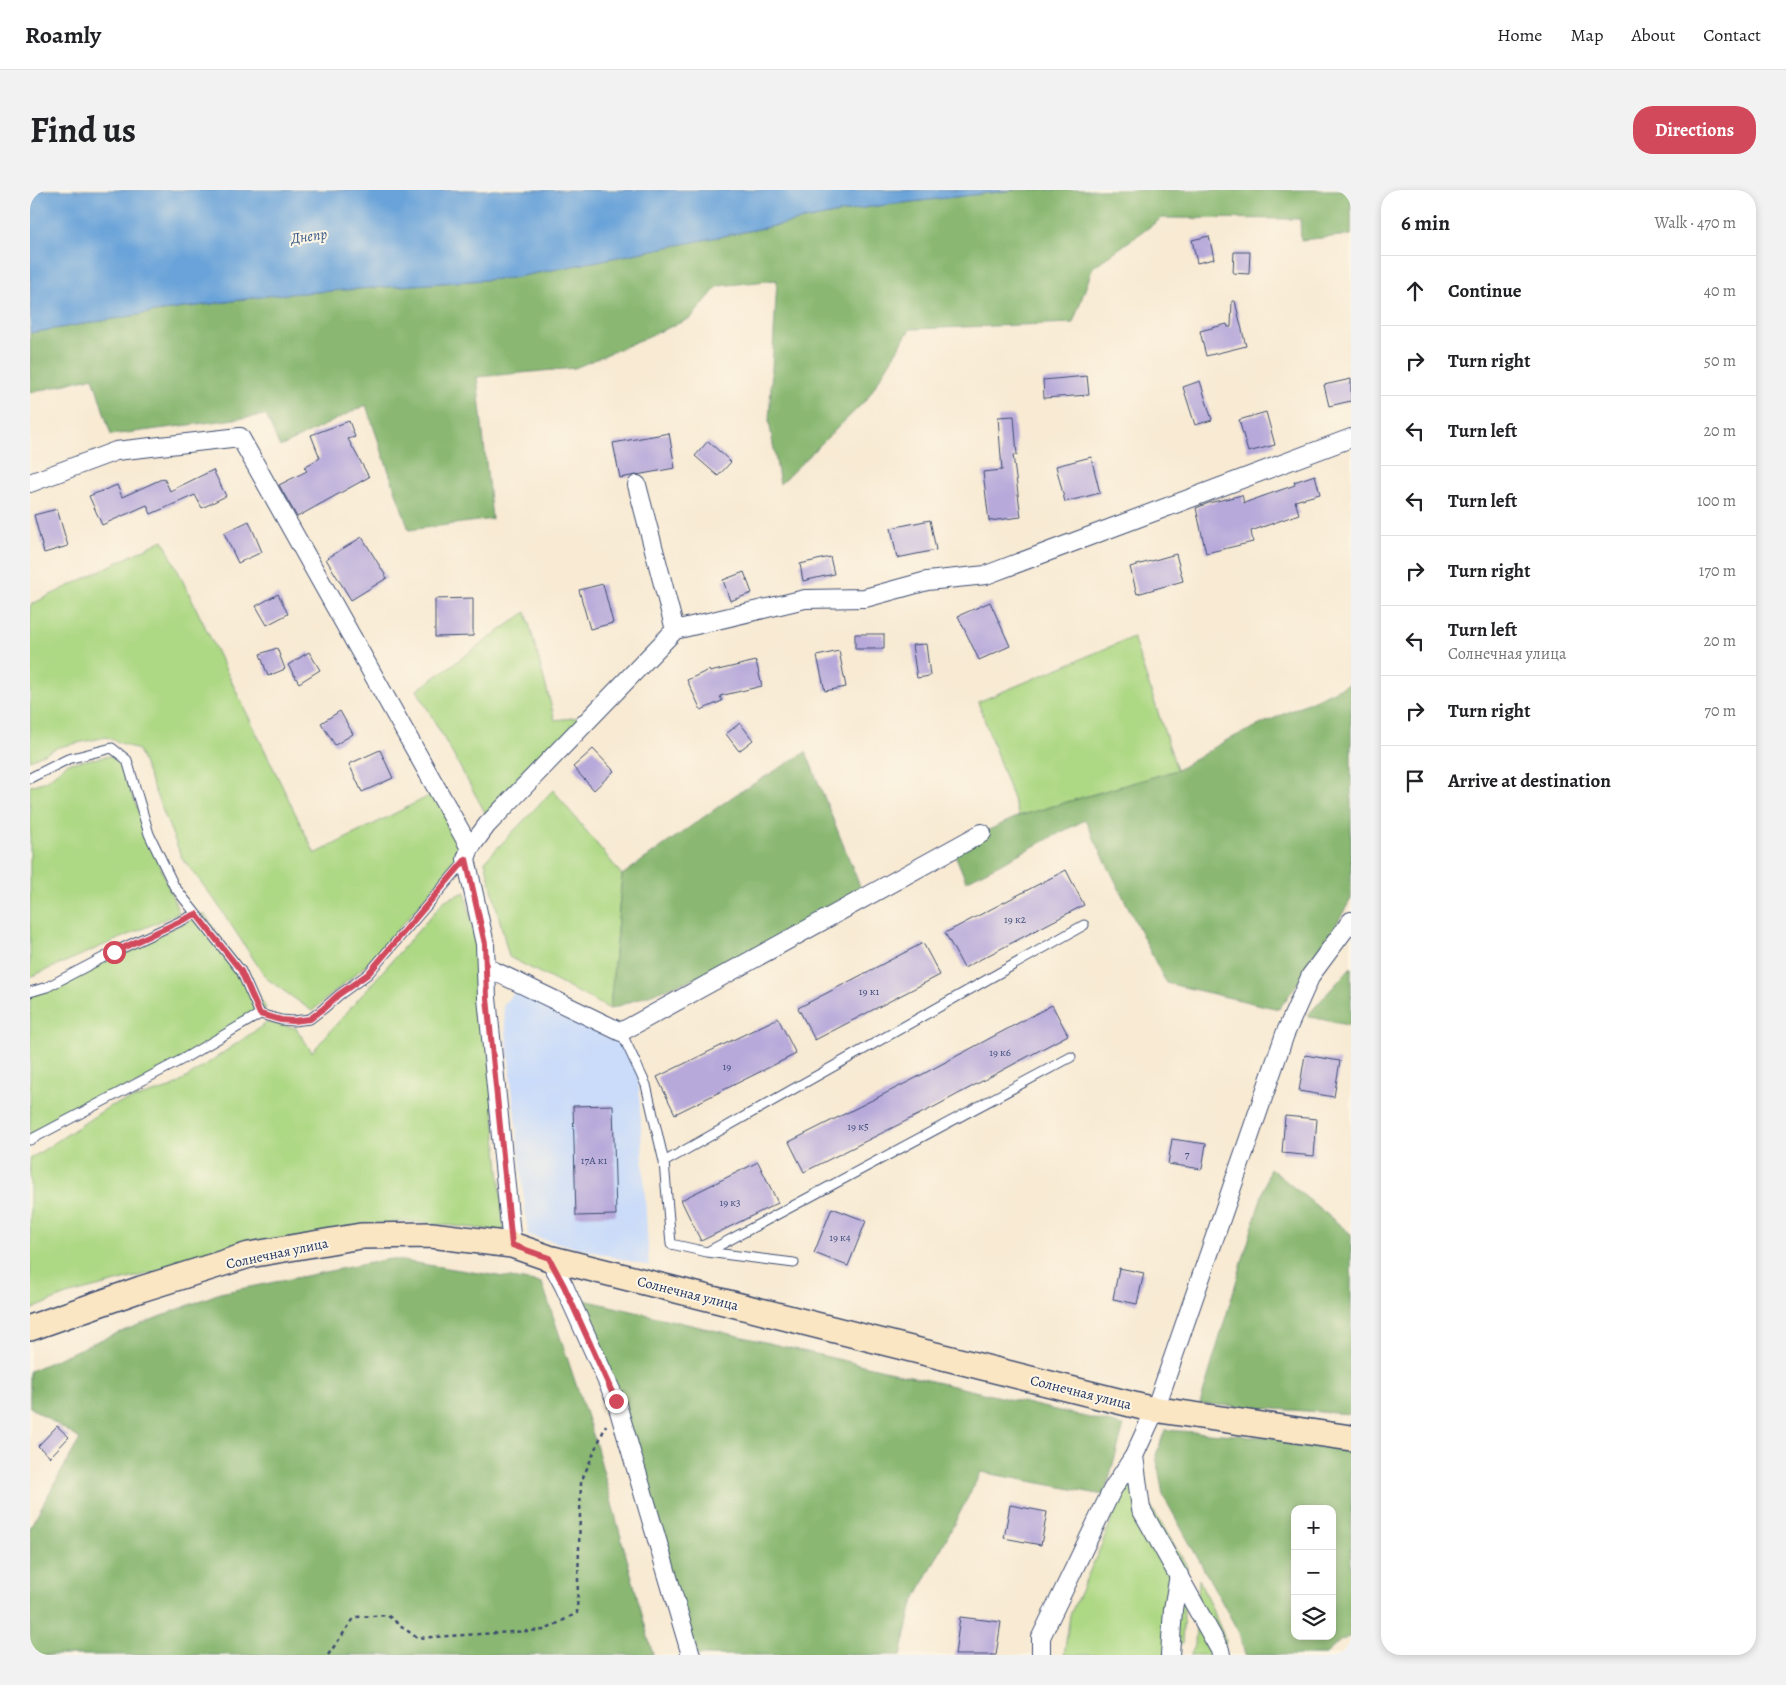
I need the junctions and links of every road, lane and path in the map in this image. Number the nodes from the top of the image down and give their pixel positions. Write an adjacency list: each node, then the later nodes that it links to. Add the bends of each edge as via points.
1 (1351, 438): 4 (street, via 986,575 927,581 865,598 805,599)
2 (30, 483): 7 (street, via 116,451 240,437)
3 (637, 485): 4 (street)
4 (675, 630): 7 (street, via 487,825)
5 (30, 778): 8 (lane, via 68,759 112,748 127,760 149,834 174,886)
6 (982, 833): 14 (street)
7 (468, 854): 11 (street, via 485,944); 13 (lane, via 368,974 323,1009 310,1019 293,1021)
8 (196, 914): 12 (lane, via 47,987); 13 (lane, via 241,971)
9 (1351, 920): 24 (street, via 1311,975 1285,1034)
10 (1084, 925): 17 (lane)
11 (486, 967): 14 (street); 18 (street)
12 (30, 992)
13 (260, 1014): 16 (lane)
14 (622, 1032): 17 (lane, via 646,1085)
15 (1070, 1057): 19 (lane)
16 (30, 1140)
17 (664, 1162): 19 (lane, via 671,1244)
18 (512, 1245): 20 (street, Солнечная улица); 22 (street, Солнечная улица, via 431,1235 361,1236 249,1256)
19 (707, 1252): 21 (lane)
20 (549, 1258): 23 (street); 24 (street, Солнечная улица)
21 (794, 1263)
22 (30, 1328)
23 (616, 1401): 28 (path, via 581,1482 577,1613 546,1630 417,1638 387,1615 355,1617); 29 (street)
24 (1155, 1410): 25 (street, Солнечная улица); 26 (street)
25 (1351, 1438)
26 (1134, 1456): 27 (street, via 1141,1509); 30 (street, via 1112,1490 1041,1637)
27 (1179, 1575): 31 (street); 32 (street)
28 (328, 1655)
29 (690, 1655)
30 (1041, 1655)
31 (1170, 1655)
32 (1221, 1655)

